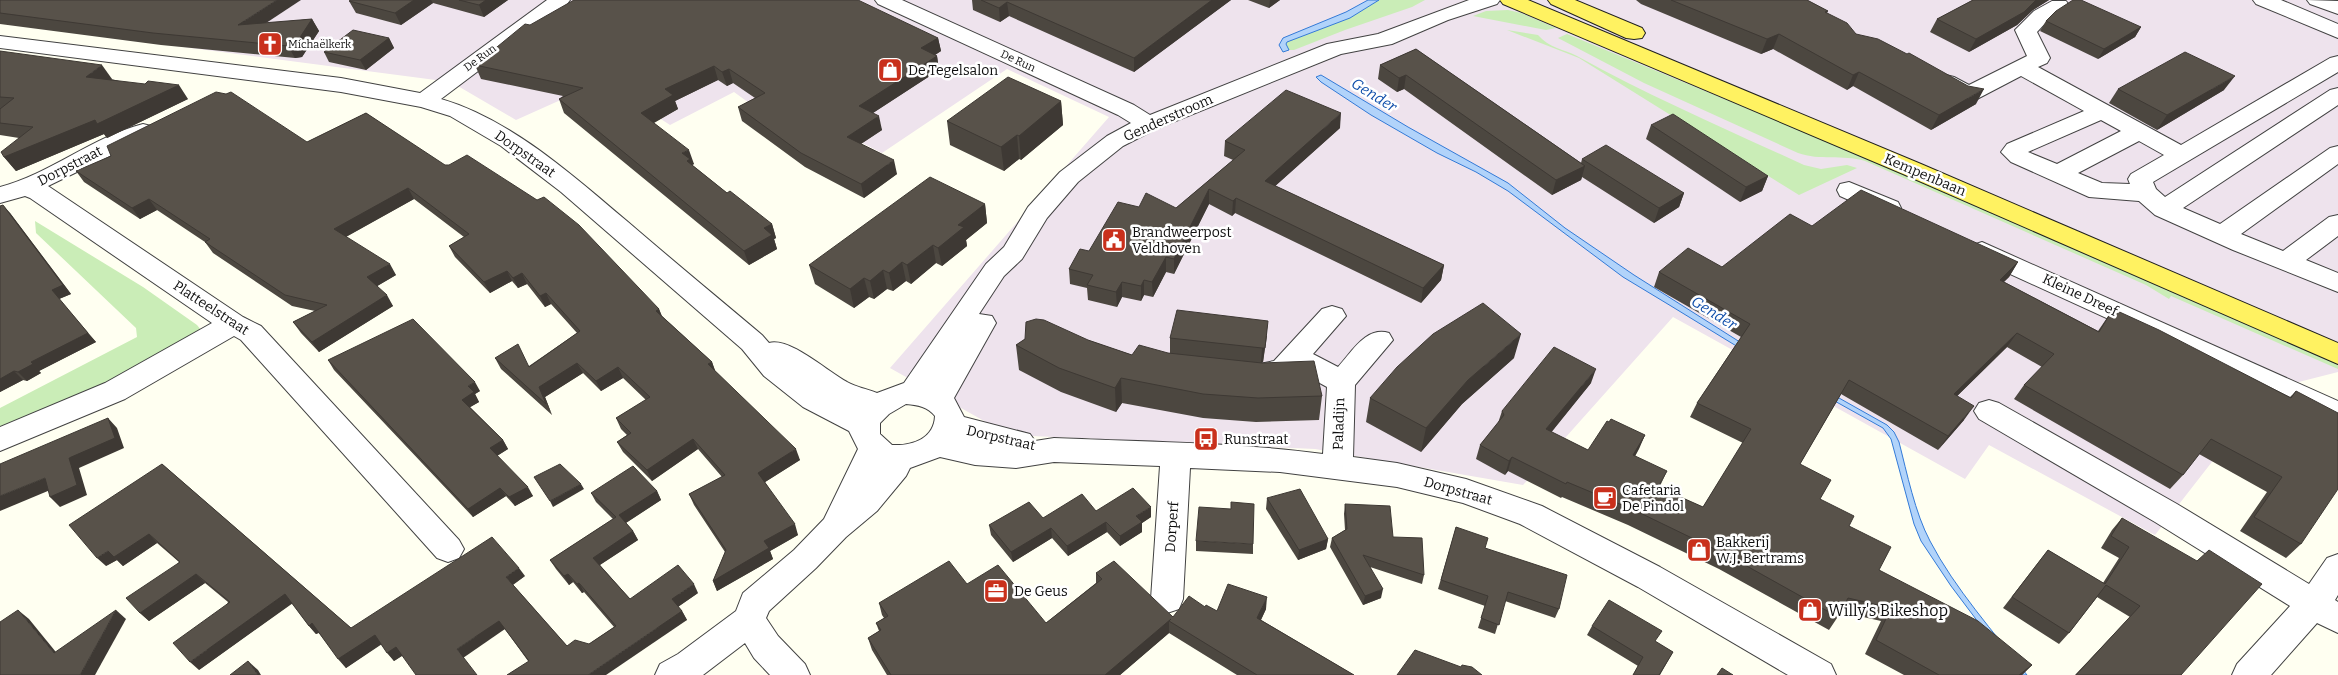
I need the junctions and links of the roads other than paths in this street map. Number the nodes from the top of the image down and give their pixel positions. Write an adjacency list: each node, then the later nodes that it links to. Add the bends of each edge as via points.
1 (560, 0): 21 (street, De Run)
2 (885, 0): 24 (street, De Run, via 1126,110)
3 (1439, 0): 13 (street, Genderstroom, via 1350,39)
4 (1490, 0): 13 (street, Genderstroom, via 1384,39)
5 (1510, 0): 44 (main road, Kempenbaan, via 1912,169)
6 (1558, 0): 43 (main road, Kempenbaan)
7 (2263, 0): 11 (street)
8 (2317, 0): 10 (street)
9 (2059, 6): 15 (street, via 2041,15 2038,22 2026,30 2039,58)
10 (2338, 8)
11 (2338, 32)
12 (0, 42): 17 (street, Dorpstraat)
13 (1335, 49): 24 (street, Genderstroom)
14 (2338, 64): 18 (street)
15 (2020, 67): 16 (street, via 1969,94); 22 (street)
16 (1926, 71)
17 (246, 74): 19 (street); 21 (street, Dorpstraat, via 341,85)
18 (2310, 80): 20 (street); 27 (street)
19 (220, 92)
20 (2338, 94): 33 (street)
21 (425, 101): 51 (street, Dorpstraat, via 458,111 509,141 555,174 752,342 774,369 813,399)
22 (2101, 112): 25 (street); 28 (street, via 2013,152)
23 (162, 122): 29 (street, Dorpstraat)
24 (1148, 124): 50 (street, Genderstroom, via 1115,141 1069,176 1037,213 1013,253 1010,274)
25 (2138, 132): 27 (street); 28 (street)
26 (2338, 153): 36 (street)
27 (2182, 155): 31 (street, via 2140,179)
28 (2057, 174): 31 (street, via 2098,191)
29 (26, 188): 32 (street); 41 (street, Platteelstraat, via 38,192)
30 (1849, 190): 34 (street)
31 (2145, 193): 33 (street)
32 (0, 195)
33 (2164, 209): 36 (street)
34 (1912, 219)
35 (2338, 223): 38 (street)
36 (2222, 235): 38 (street)
37 (1965, 243): 49 (street, Kleine Dreef)
38 (2286, 262): 39 (street)
39 (2338, 283)
40 (1332, 316): 45 (street)
41 (233, 324): 52 (street, via 115,391); 55 (street, Platteelstraat, via 251,333)
42 (1379, 340): 47 (street, Paladijn)
43 (2338, 342)
44 (2338, 354)
45 (1294, 356): 46 (street, via 1282,370 1261,375); 47 (street, Paladijn)
46 (1233, 372)
47 (1341, 382): 54 (street, Paladijn)
48 (1989, 411): 58 (street, via 2166,513)
49 (2338, 413)
50 (934, 416): 51 (street, via 915,455); 51 (street, via 894,396); 53 (street, Dorpstraat, via 975,453 1016,456 1054,450)
51 (879, 434): 59 (street, via 894,468 866,502 755,603)
52 (0, 440)
53 (1176, 454): 54 (street, Dorpstraat); 57 (street, Dorperf)
54 (1338, 466): 62 (street, Dorpstraat, via 1466,491 1531,515 1649,577)
55 (448, 549)
56 (2338, 568): 58 (street)
57 (1167, 600)
58 (2326, 611): 63 (street)
59 (749, 620): 60 (street); 61 (street, via 766,647)
60 (672, 675)
61 (793, 675)
62 (1819, 675)
63 (2249, 675)

